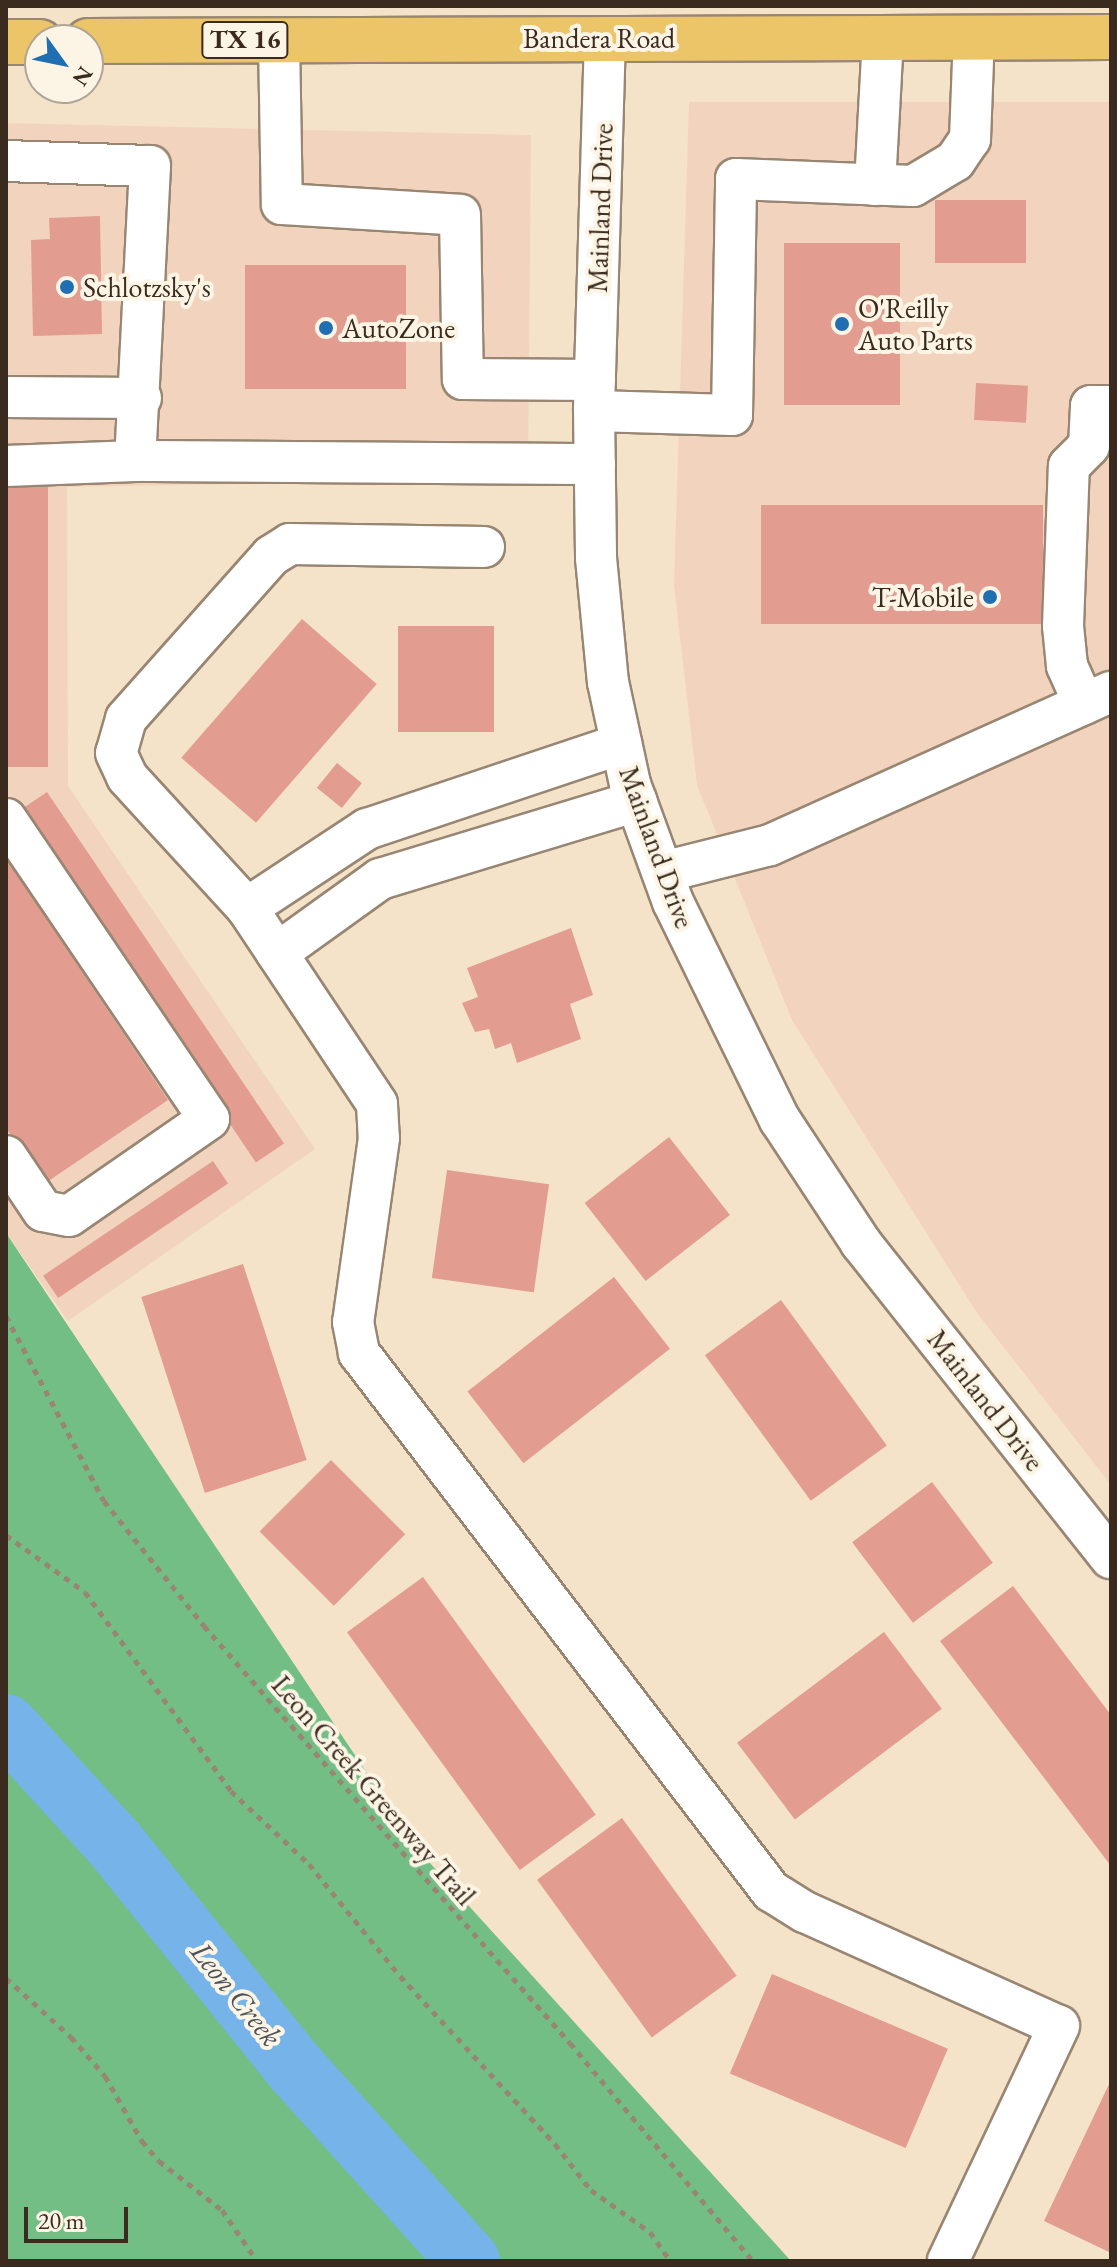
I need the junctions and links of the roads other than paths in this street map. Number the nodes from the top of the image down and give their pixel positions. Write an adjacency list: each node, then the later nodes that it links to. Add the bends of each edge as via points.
1 (605, 22): 2 (main road, Bandera Road / TX 16); 5 (main road, Bandera Road / TX 16); 9 (street, Mainland Drive)
2 (883, 37): 3 (main road, Bandera Road / TX 16); 8 (street)
3 (974, 37): 4 (main road, Bandera Road / TX 16); 8 (street, via 970,139 955,161 913,186)
4 (1111, 37)
5 (279, 40): 6 (main road, Bandera Road / TX 16); 9 (street, via 282,204 460,215 463,379)
6 (104, 41)
7 (6, 161): 11 (street, via 150,166)
8 (875, 185): 9 (street, via 736,179 732,415)
9 (595, 396): 14 (street, Mainland Drive)
10 (6, 397): 11 (street)
11 (141, 398): 13 (street)
12 (1111, 406): 17 (street, via 1091,406 1089,446 1069,466 1063,626 1067,666)
13 (135, 461): 14 (street); 15 (street)
14 (595, 464): 18 (street, Mainland Drive, via 597,573 608,682)
15 (6, 466)
16 (484, 547): 22 (street, via 290,544 271,556 126,719 116,753 127,777)
17 (1098, 698): 21 (street, via 770,845)
18 (621, 744): 19 (street, Mainland Drive); 22 (street, via 367,829)
19 (636, 801): 21 (street, Mainland Drive); 23 (street, via 380,879)
20 (6, 819): 24 (street, via 209,1119 69,1216 43,1211)
21 (663, 872): 25 (street, Mainland Drive, via 732,1028 780,1120 861,1243)
22 (247, 908): 23 (street)
23 (277, 953): 27 (street, via 377,1104 379,1138 353,1322 359,1353 771,1891 805,1912 1059,2026)
24 (6, 1156)
25 (1096, 1515): 26 (street, Mainland Drive)
26 (1111, 1558)
27 (948, 2261)

